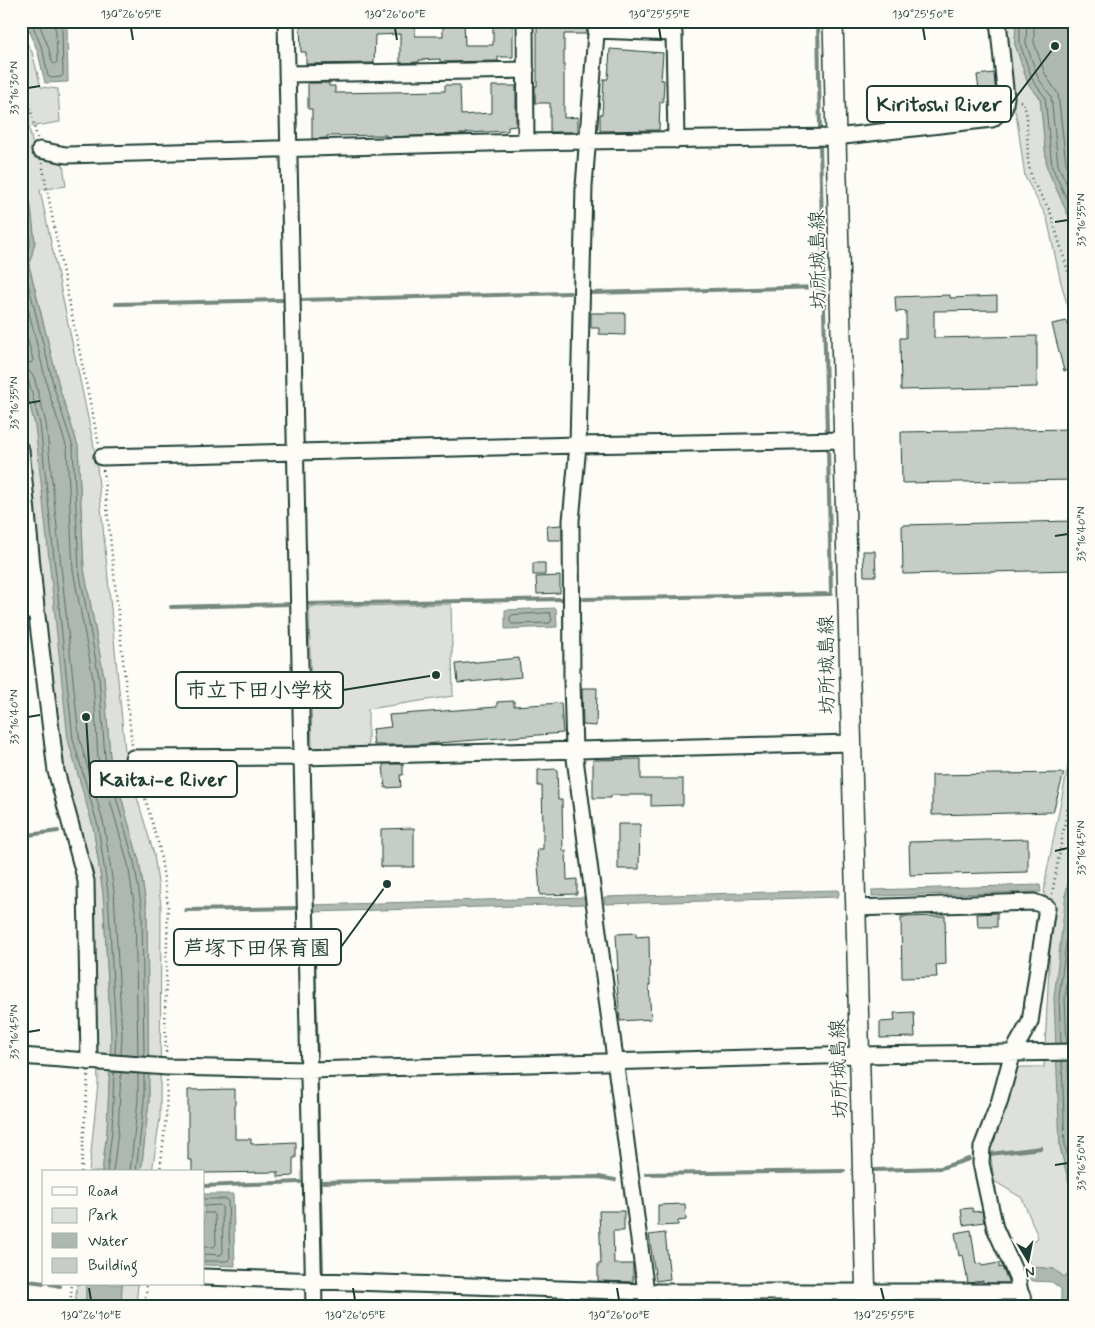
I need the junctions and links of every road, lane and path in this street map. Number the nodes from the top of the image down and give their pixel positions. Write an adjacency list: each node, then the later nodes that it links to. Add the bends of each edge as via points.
1 (286, 21): 8 (street)
2 (525, 21): 7 (street)
3 (833, 21): 10 (main road, 坊所城島線)
4 (998, 21): 9 (street)
5 (596, 25): 11 (street, via 674,33); 13 (street)
6 (21, 69): 15 (path)
7 (526, 70): 8 (street); 12 (street)
8 (287, 74): 14 (street)
9 (1006, 98): 10 (street, via 1004,109 992,119); 16 (path, via 1014,97 1023,102 1032,180 1050,211)
10 (836, 137): 11 (street); 17 (main road, 坊所城島線)
11 (676, 140): 13 (street)
12 (526, 142): 13 (street); 14 (street)
13 (587, 142): 18 (street, via 580,278)
14 (288, 149): 15 (street, via 66,155); 20 (street)
15 (40, 150): 21 (path)
16 (1074, 291)
17 (844, 440): 18 (street); 24 (main road, 坊所城島線)
18 (578, 445): 20 (street); 25 (street, via 571,521)
19 (21, 450): 22 (street)
20 (296, 452): 21 (street); 26 (street)
21 (102, 457): 27 (path)
22 (36, 608): 23 (street); 35 (street, via 56,771 86,881)
23 (21, 612)
24 (851, 743): 25 (street); 30 (main road, 坊所城島線)
25 (574, 750): 26 (street); 36 (street)
26 (302, 757): 27 (street); 38 (street)
27 (133, 758): 37 (path, via 159,846 168,905)
28 (1074, 773): 29 (path)
29 (1047, 907): 30 (street, via 1034,902); 31 (street, via 1030,1022)
30 (856, 908): 33 (main road, 坊所城島線)
31 (1013, 1052): 32 (street); 33 (street); 45 (street, via 999,1103 982,1147 981,1163 995,1228 1017,1276)
32 (1074, 1052)
33 (860, 1055): 36 (street); 47 (main road, 坊所城島線)
34 (21, 1056): 35 (street)
35 (92, 1062): 37 (street); 39 (path)
36 (616, 1062): 38 (street); 46 (street)
37 (164, 1067): 38 (street); 40 (path, via 166,1117)
38 (309, 1070): 42 (street)
39 (81, 1170)
40 (160, 1170)
41 (205, 1277): 42 (street)
42 (314, 1281): 46 (street); 50 (street)
43 (72, 1286): 48 (path)
44 (147, 1286): 49 (path)
45 (1020, 1292): 47 (street); 51 (street)
46 (647, 1300): 47 (street)
47 (866, 1300)
48 (70, 1307)
49 (145, 1307)
50 (314, 1307)
51 (1027, 1307)

